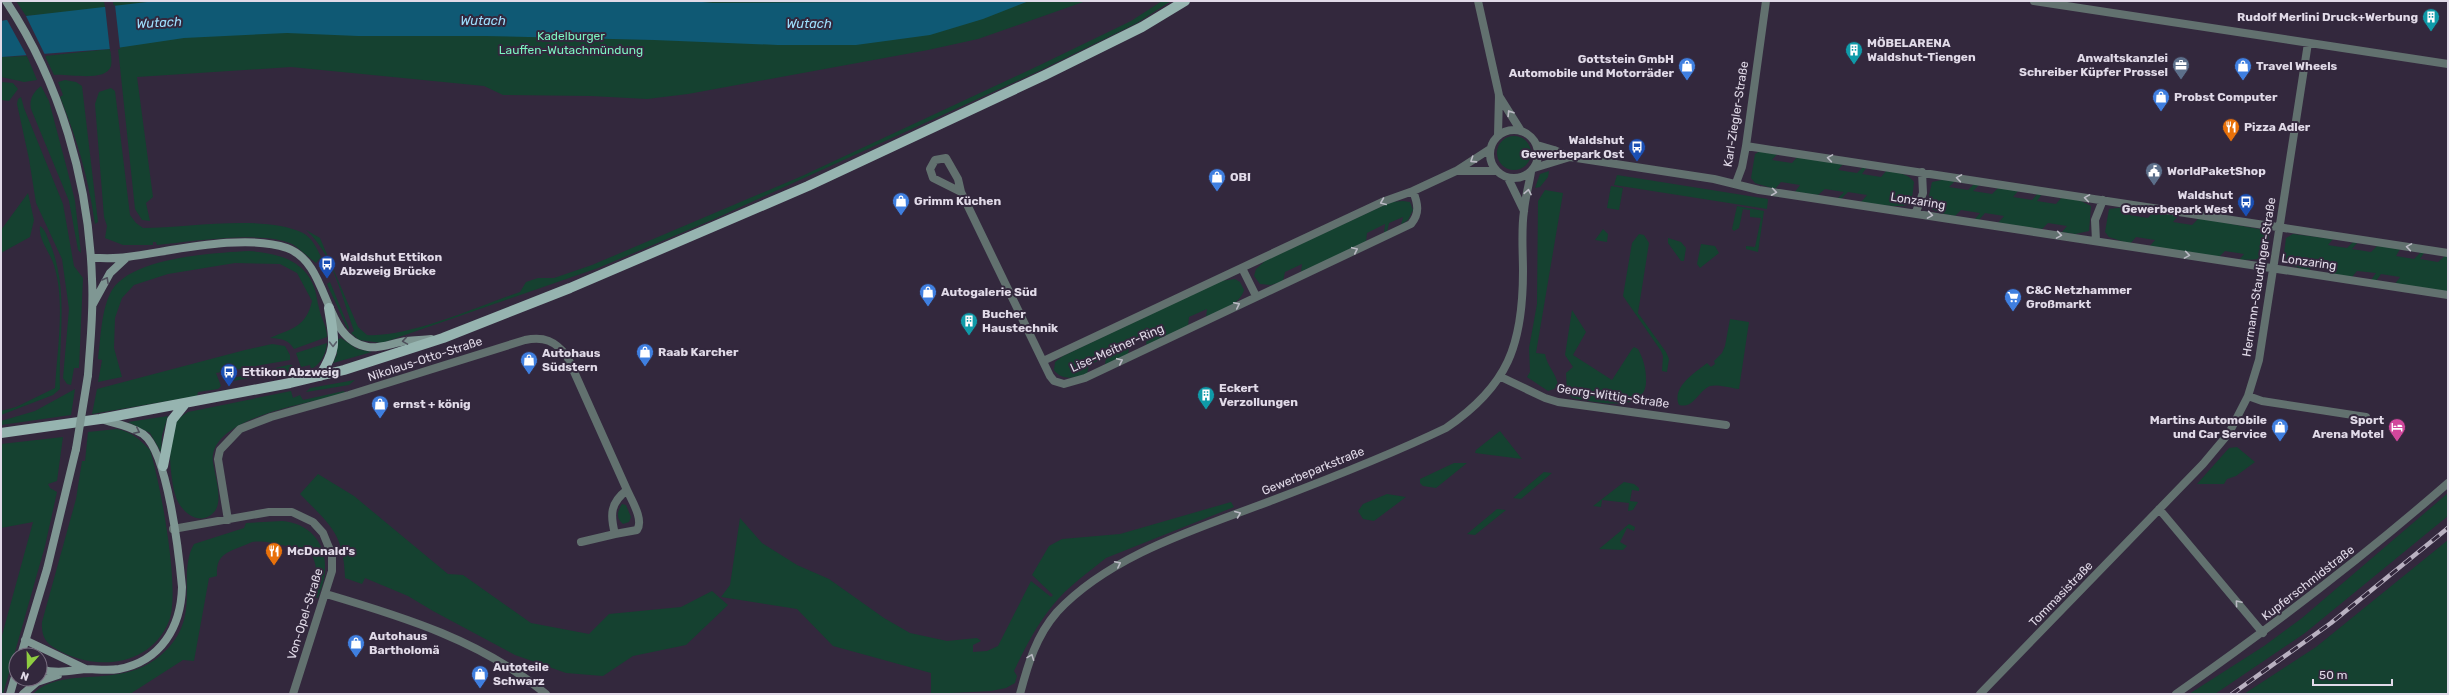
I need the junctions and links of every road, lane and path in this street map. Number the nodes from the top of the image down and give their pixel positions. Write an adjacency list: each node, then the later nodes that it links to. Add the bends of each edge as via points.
1 (6, 1): 29 (main road, via 33,49 55,98 79,174)
2 (1185, 1): 37 (main road, via 1052,72 808,186 570,288)
3 (1478, 1): 8 (street)
4 (1766, 1): 12 (street, Karl-Ziegler-Straße)
5 (2034, 1): 6 (street)
6 (2308, 43): 7 (street); 26 (street, Hermann-Staudinger-Straße)
7 (2448, 64)
8 (1499, 95): 9 (street, one-way to 8); 10 (street)
9 (1521, 131): 10 (street, via 1513,130); 11 (street, via 1528,134)
10 (1498, 135): 13 (street)
11 (1537, 145): 14 (street, Karl-Ziegler-Straße); 15 (street, Gewerbeparkstraße, via 1538,161)
12 (1746, 146): 18 (street, one-way to 12); 20 (street, Karl-Ziegler-Straße)
13 (1490, 149): 16 (street, Lise-Meitner-Ring, one-way to 16); 17 (street, via 1491,164)
14 (1570, 158): 15 (street, Karl-Ziegler-Straße); 20 (street, Karl-Ziegler-Straße)
15 (1533, 170): 19 (street, via 1524,177); 24 (street, Gewerbeparkstraße, one-way to 15)
16 (1456, 171): 17 (street, Lise-Meitner-Ring); 21 (street, Lise-Meitner-Ring)
17 (1496, 171): 19 (street)
18 (1922, 172): 23 (street, one-way to 18); 25 (street, via 1923,193)
19 (1508, 178): 24 (street, Gewerbeparkstraße)
20 (1736, 183): 25 (street, Lonzaring, one-way to 25, via 1759,190)
21 (1413, 191): 31 (street, Lise-Meitner-Ring, one-way to 31, via 1382,202); 34 (street, Lise-Meitner-Ring, one-way to 21, via 1411,224 1417,217 1418,203)
22 (961, 192): 22 (street, via 958,179 948,160 942,157 935,160 930,169 933,178); 38 (street)
23 (2103, 200): 26 (street); 27 (street, via 2095,220)
24 (1524, 211): 40 (street, Gewerbeparkstraße, via 1522,310 1512,354)
25 (1916, 212): 27 (street, Lonzaring, one-way to 27)
26 (2279, 227): 28 (street, one-way to 26); 32 (street, Hermann-Staudinger-Straße)
27 (2096, 241): 32 (street, Lonzaring, one-way to 32)
28 (2448, 253)
29 (91, 258): 30 (main road); 35 (main road)
30 (126, 258): 35 (main road, one-way to 30, via 110,273); 36 (main road, via 218,244 276,245 302,257 318,279)
31 (1242, 268): 34 (street); 38 (street, Lise-Meitner-Ring)
32 (2272, 268): 33 (street, Lonzaring); 41 (street, Hermann-Staudinger-Straße, via 2259,360)
33 (2448, 295)
34 (1256, 296): 38 (street, Lise-Meitner-Ring, one-way to 34, via 1054,381 1064,384 1085,378)
35 (92, 306): 57 (main road, bridge, via 88,375 76,449 47,569)
36 (329, 308): 37 (main road, one-way to 36, via 365,347 345,334); 39 (main road, one-way to 39, via 334,346 330,360)
37 (443, 338): 39 (main road)
38 (1043, 361)
39 (320, 376): 42 (main road)
40 (1501, 377): 45 (street, Georg-Wittig-Straße, via 1558,402); 66 (street, Gewerbeparkstraße, one-way to 40, via 1030,657 1041,635 1057,613 1095,578 1146,550 1327,479 1446,428 1467,414)
41 (2248, 396): 43 (street); 50 (street, Tommasistraße, via 2229,433 2217,449)
42 (184, 405): 44 (main road); 47 (main road, via 172,420)
43 (2366, 417)
44 (100, 419): 46 (main road); 47 (main road, one-way to 47, via 131,428 144,435 154,446)
45 (1726, 425)
46 (1, 433)
47 (163, 466): 52 (main road)
48 (2448, 483): 56 (street, Kupferschmidstraße, via 2378,544)
49 (627, 490): 51 (street, Nikolaus-Otto-Straße, via 568,356 558,345 538,337 271,417 240,429 220,450 218,459); 53 (street, via 620,496 611,512); 53 (street, Nikolaus-Otto-Straße, via 640,520 640,526 637,530)
50 (2158, 509): 56 (street, one-way to 50); 67 (street, Tommasistraße)
51 (228, 520): 52 (street, Von-Opel-Straße); 55 (street, Von-Opel-Straße, via 284,511 299,514 312,522 323,533 332,555 332,571)
52 (173, 529): 60 (main road, via 182,587 177,623 165,641 151,655 133,665 119,669)
53 (615, 534): 54 (street, Nikolaus-Otto-Straße)
54 (581, 542)
55 (326, 594): 64 (street, Von-Opel-Straße); 65 (street, via 414,621 481,650)
56 (2263, 633): 68 (street, Kupferschmidstraße)
57 (25, 640): 58 (main road); 59 (main road); 60 (main road)
58 (23, 647)
59 (26, 647)
60 (86, 669): 62 (main road)
61 (48, 670): 62 (main road)
62 (64, 673): 63 (main road, via 36,682)
63 (23, 694)
64 (293, 694)
65 (546, 694)
66 (1020, 694)
67 (1980, 694)
68 (2176, 694)

